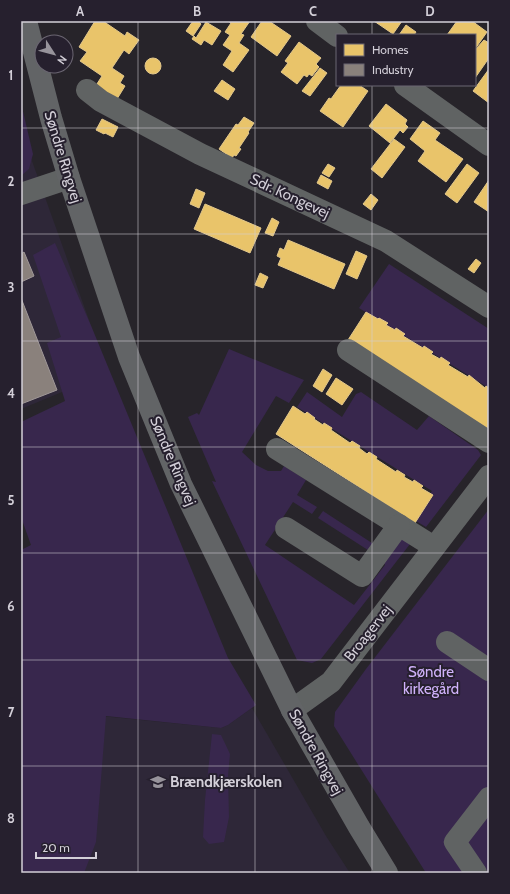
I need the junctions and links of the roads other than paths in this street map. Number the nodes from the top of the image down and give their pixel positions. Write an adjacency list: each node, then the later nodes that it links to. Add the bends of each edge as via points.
1 (26, 21): 7 (main road, Søndre Ringvej)
2 (317, 21): 3 (street)
3 (336, 35)
4 (406, 86): 6 (street)
5 (87, 90): 9 (street, Sdr. Kongevej, via 100,101 200,154 386,240)
6 (489, 145)
7 (69, 178): 8 (street); 19 (main road, Søndre Ringvej, via 129,357 181,484)
8 (21, 194)
9 (489, 307)
10 (348, 350): 11 (street)
11 (489, 442)
12 (277, 448): 14 (street)
13 (489, 476): 16 (street, Broagervej)
14 (400, 526): 15 (street, via 362,576); 16 (street)
15 (286, 528)
16 (434, 547): 19 (street, Broagervej, via 330,682)
17 (447, 642): 18 (street)
18 (489, 670)
19 (292, 710): 21 (main road, Søndre Ringvej)
20 (489, 798): 22 (street, via 455,842)
21 (387, 873)
22 (476, 873)

